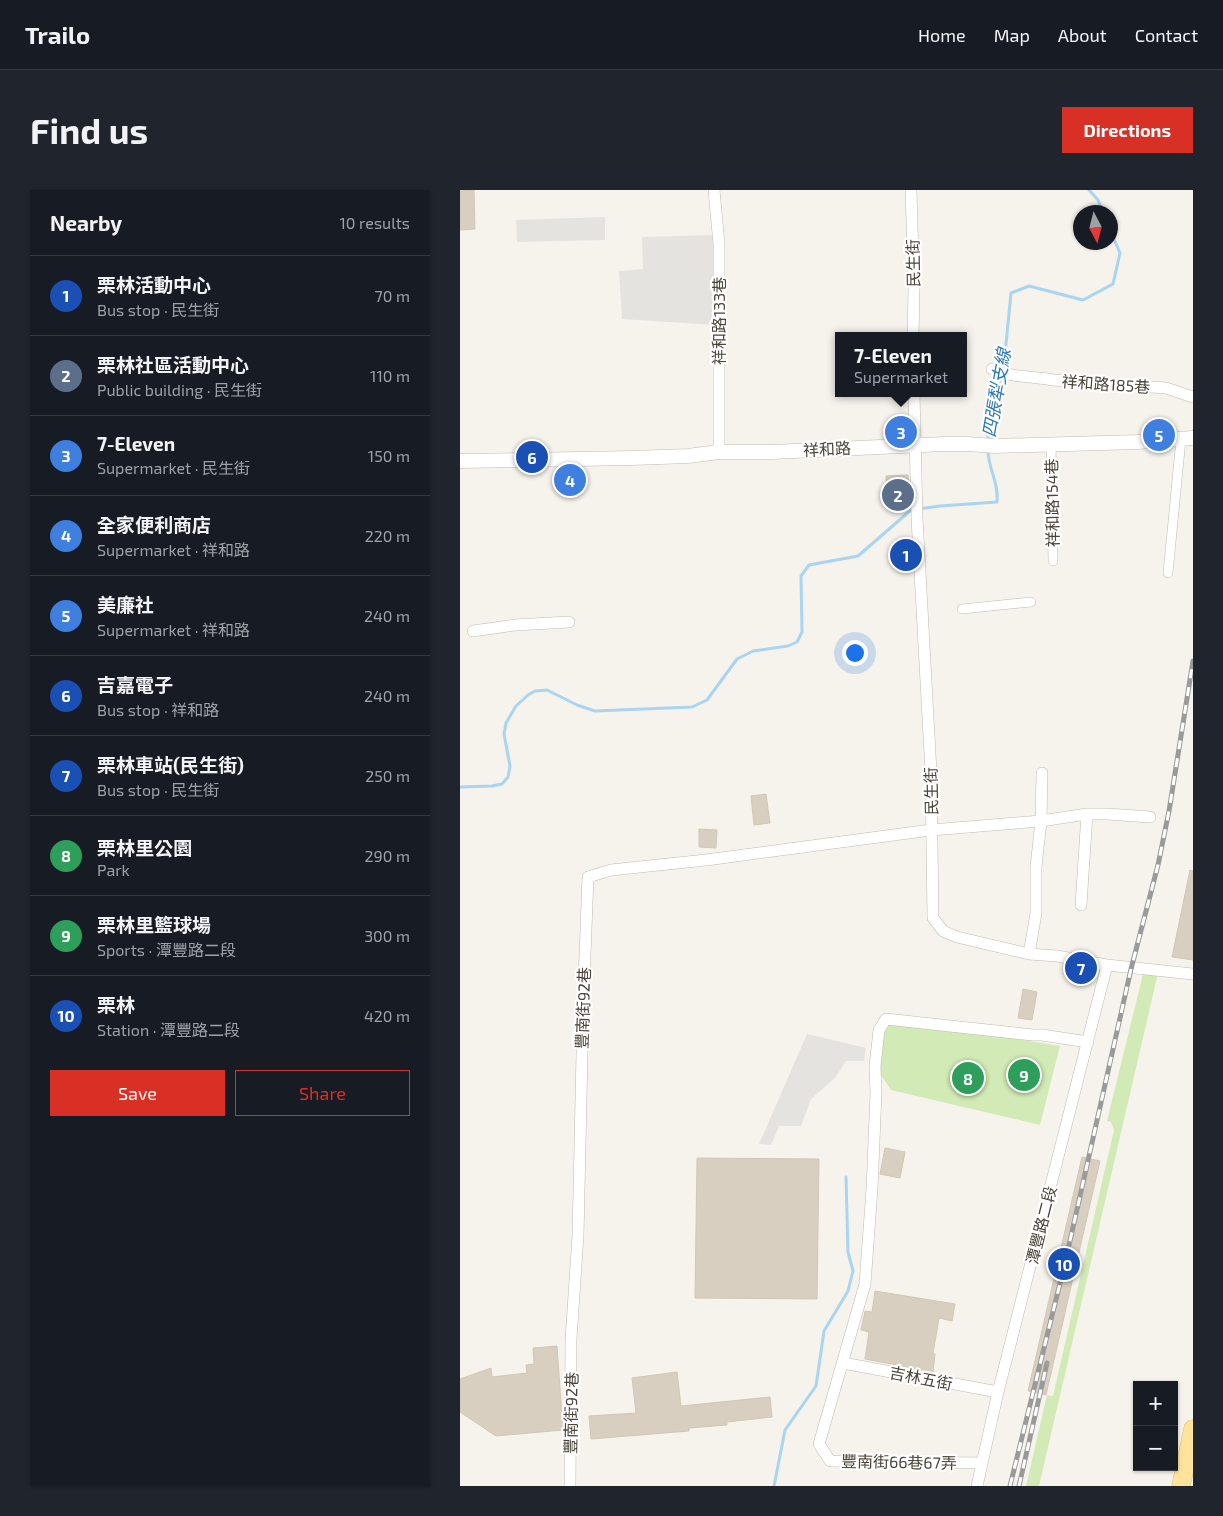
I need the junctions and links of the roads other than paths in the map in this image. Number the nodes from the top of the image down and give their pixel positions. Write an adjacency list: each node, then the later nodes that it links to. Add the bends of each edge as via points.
1 (714, 190): 10 (street, 祥和路133巷, via 719,244)
2 (911, 190): 3 (street, 民生街)
3 (913, 332)
4 (997, 371): 6 (street, 祥和路185巷, via 1018,377 1166,388)
5 (914, 397): 9 (street, 民生街)
6 (1193, 397)
7 (1187, 438): 8 (street, 祥和路); 13 (street)
8 (1052, 444): 9 (street, 祥和路); 12 (street, 祥和路154巷)
9 (914, 445): 10 (street, 祥和路); 22 (street, 民生街)
10 (720, 452): 11 (street, 祥和路, via 633,458)
11 (460, 461)
12 (1053, 561)
13 (1168, 573)
14 (1031, 602): 15 (street)
15 (962, 609)
16 (569, 622): 17 (street)
17 (473, 631)
18 (1042, 773): 21 (street)
19 (1087, 814): 20 (street); 21 (street); 23 (street)
20 (1150, 817)
21 (1041, 821): 22 (street); 24 (street, via 1036,913)
22 (932, 830): 24 (street, 民生街, via 933,918 944,931 957,938); 32 (street, 豐南街92巷, via 611,870 588,876 578,1236 571,1339)
23 (1081, 905)
24 (1029, 954): 25 (street, 民生街)
25 (1107, 965): 26 (street, 民生街); 27 (street, 潭豐路二段)
26 (1193, 974)
27 (1088, 1042): 28 (street, via 1042,1034 886,1019 878,1030 875,1066 872,1189 865,1284); 29 (street, 潭豐路二段)
28 (843, 1363): 29 (street, 吉林五街); 31 (street, 豐南街66巷67弄, via 819,1444 830,1461)
29 (998, 1392): 31 (street, 潭豐路二段)
30 (1193, 1429): 34 (main road)
31 (982, 1463): 33 (street, 潭豐路二段)
32 (570, 1486)
33 (977, 1486)
34 (1180, 1486)

